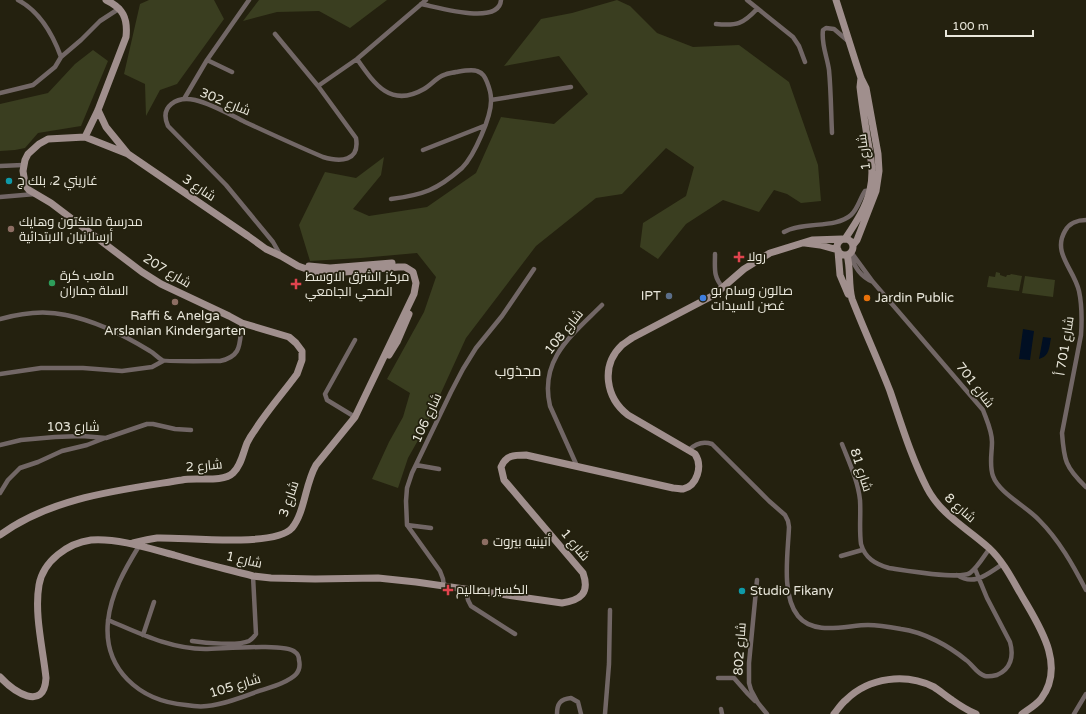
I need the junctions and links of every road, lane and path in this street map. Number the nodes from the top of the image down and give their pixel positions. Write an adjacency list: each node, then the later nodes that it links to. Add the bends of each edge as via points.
1 (18, 0): 14 (street, via 37,16 53,38)
2 (106, 0): 9 (street)
3 (249, 0): 15 (street)
4 (426, 0): 8 (street)
5 (501, 0): 8 (street, via 500,6 480,14)
6 (748, 0): 10 (street)
7 (836, 0): 13 (street, شارع 1)
8 (421, 2): 16 (street)
9 (120, 8): 14 (street, via 100,21); 24 (street, via 127,27 126,37)
10 (757, 9): 11 (street, via 737,25); 17 (street, via 793,37)
11 (716, 24)
12 (275, 34): 19 (street, شارع 302)
13 (850, 44): 26 (street, via 834,29 823,30); 32 (street, شارع 1, via 866,88 878,154 879,171)
14 (61, 57): 21 (street, via 55,68 33,85)
15 (207, 60): 18 (street); 22 (street)
16 (357, 60): 19 (street); 23 (street, via 372,81 395,96 408,96 424,89 443,75 476,71 485,76)
17 (805, 62)
18 (232, 72)
19 (318, 86): 22 (street, شارع 302, via 356,138 354,154 347,159 339,161 323,157 206,104)
20 (571, 87): 23 (street)
21 (0, 93)
22 (184, 99): 43 (street, شارع 302, via 168,107 165,118 168,126 226,185 273,242)
23 (492, 100): 25 (street)
24 (98, 110): 27 (street); 29 (street, via 106,127)
25 (484, 126): 28 (street); 35 (street, via 476,148 463,167 446,181 418,195)
26 (832, 133)
27 (84, 137): 29 (street); 30 (street, via 48,139 28,154)
28 (423, 150)
29 (128, 154): 43 (street, شارع 3, via 266,249)
30 (24, 165): 31 (street); 33 (street, شارع 207, via 26,185)
31 (0, 166)
32 (873, 190): 37 (street, via 865,191 854,211 846,218 831,224 804,225); 38 (street, شارع 1); 41 (street, شارع 1, via 857,240)
33 (35, 194): 34 (street); 49 (street, شارع 207, via 161,284)
34 (0, 197)
35 (391, 199)
36 (1086, 220): 62 (street, شارع 701 أ, via 1066,228 1061,236 1060,245 1079,290 1082,319 1062,433 1063,447 1069,468)
37 (784, 232)
38 (843, 239): 39 (street, شارع 1, via 815,239); 40 (street, via 838,243); 41 (street, via 850,240)
39 (803, 243): 40 (street, شارع 1); 45 (street, شارع 1, via 762,257)
40 (838, 251): 41 (street, via 842,254); 46 (street, شارع 8, via 842,280)
41 (850, 251): 46 (street, شارع 8, via 849,286); 80 (street, شارع 701, via 858,271 873,282 983,410 992,441 990,458 993,476 1000,487 1039,520 1057,541)
42 (715, 254): 45 (street, via 715,275)
43 (281, 256): 53 (street, شارع 3, via 298,266 336,268 401,263 408,264 417,273 420,287 413,307)
44 (534, 269): 59 (street, شارع 106, via 502,316 476,348 451,392)
45 (723, 288): 58 (street, شارع 1, via 701,303 622,345 608,372 610,392 620,409)
46 (852, 299): 69 (street, شارع 8, via 926,487 944,512)
47 (602, 305): 60 (street, شارع 108, via 558,353 548,379 550,406)
48 (0, 319): 51 (street, via 32,313 67,315 107,328 152,352)
49 (242, 323): 51 (street, via 239,347 229,359); 66 (street, شارع 2, via 289,337 302,351 302,360 298,374 256,428 232,474 220,478 182,480 75,500 49,508)
50 (355, 340): 53 (street, via 325,397)
51 (163, 361): 52 (street, via 152,367 122,371 41,368)
52 (0, 374)
53 (356, 417): 67 (street, شارع 3, via 316,465 309,479 299,514 288,532 248,540 156,538)
54 (191, 430): 55 (street, شارع 103, via 147,424)
55 (106, 438): 57 (street, شارع 103, via 55,437); 63 (street, via 62,451 20,468)
56 (842, 444): 70 (street, شارع 81, via 858,489)
57 (0, 445)
58 (689, 450): 60 (street, شارع 1, via 698,458 700,467 695,480 682,489); 76 (street, via 702,442 712,444 785,515 788,522 786,583 792,607 798,617 806,623 820,627 868,625 913,631 956,653 980,674 991,676 1008,667 1013,656 1010,642)
59 (416, 465): 61 (street); 64 (street, شارع 106, via 407,488)
60 (577, 466): 79 (street, شارع 1, via 515,455 506,459 501,467 504,480 583,573 586,584 579,598 574,602 562,603)
61 (439, 469)
62 (1086, 487)
63 (0, 493)
64 (407, 525): 65 (street); 78 (street, via 440,571)
65 (431, 528)
66 (0, 535)
67 (130, 544): 68 (street, شارع 1); 87 (street, شارع 1, via 86,541 64,550 55,557 42,575 39,584 38,614 46,678 44,688 41,694 28,697)
68 (138, 546): 74 (street, شارع 1); 83 (street, شارع 105, via 116,588)
69 (990, 548): 72 (street, شارع 8); 73 (street)
70 (862, 550): 71 (street); 75 (street, via 878,565)
71 (841, 556)
72 (1003, 564): 76 (street); 97 (street, شارع 8, via 1050,651 1050,676 1047,688 1041,699)
73 (975, 569): 75 (street, via 968,574); 76 (street)
74 (253, 576): 78 (street, شارع 1, via 315,579 378,578); 86 (street, via 256,634 251,640 223,643)
75 (957, 576): 76 (street, via 967,580)
76 (979, 579)
77 (757, 580): 90 (street, شارع 802, via 748,674 751,690)
78 (444, 587): 79 (street, شارع 1)
79 (466, 590): 84 (street, via 471,606)
80 (1086, 590)
81 (154, 602): 85 (street)
82 (610, 610): 93 (street)
83 (108, 620): 85 (street); 85 (street, شارع 105, via 109,649 122,675 150,696 175,704 205,707 229,702 292,679 297,675 300,664 296,652 285,648 204,649 166,643)
84 (515, 634)
85 (143, 635)
86 (192, 641)
87 (0, 677)
88 (718, 678): 90 (street, via 734,678)
89 (1086, 694): 98 (street)
90 (758, 703): 94 (street, شارع 802)
91 (557, 714): 92 (street, via 559,702 571,698 578,702)
92 (581, 714)
93 (605, 714)
94 (767, 714)
95 (834, 714): 96 (street, via 846,699 859,690 885,680 900,678 918,681 935,688)
96 (976, 714)
97 (1022, 714)
98 (1074, 714)

